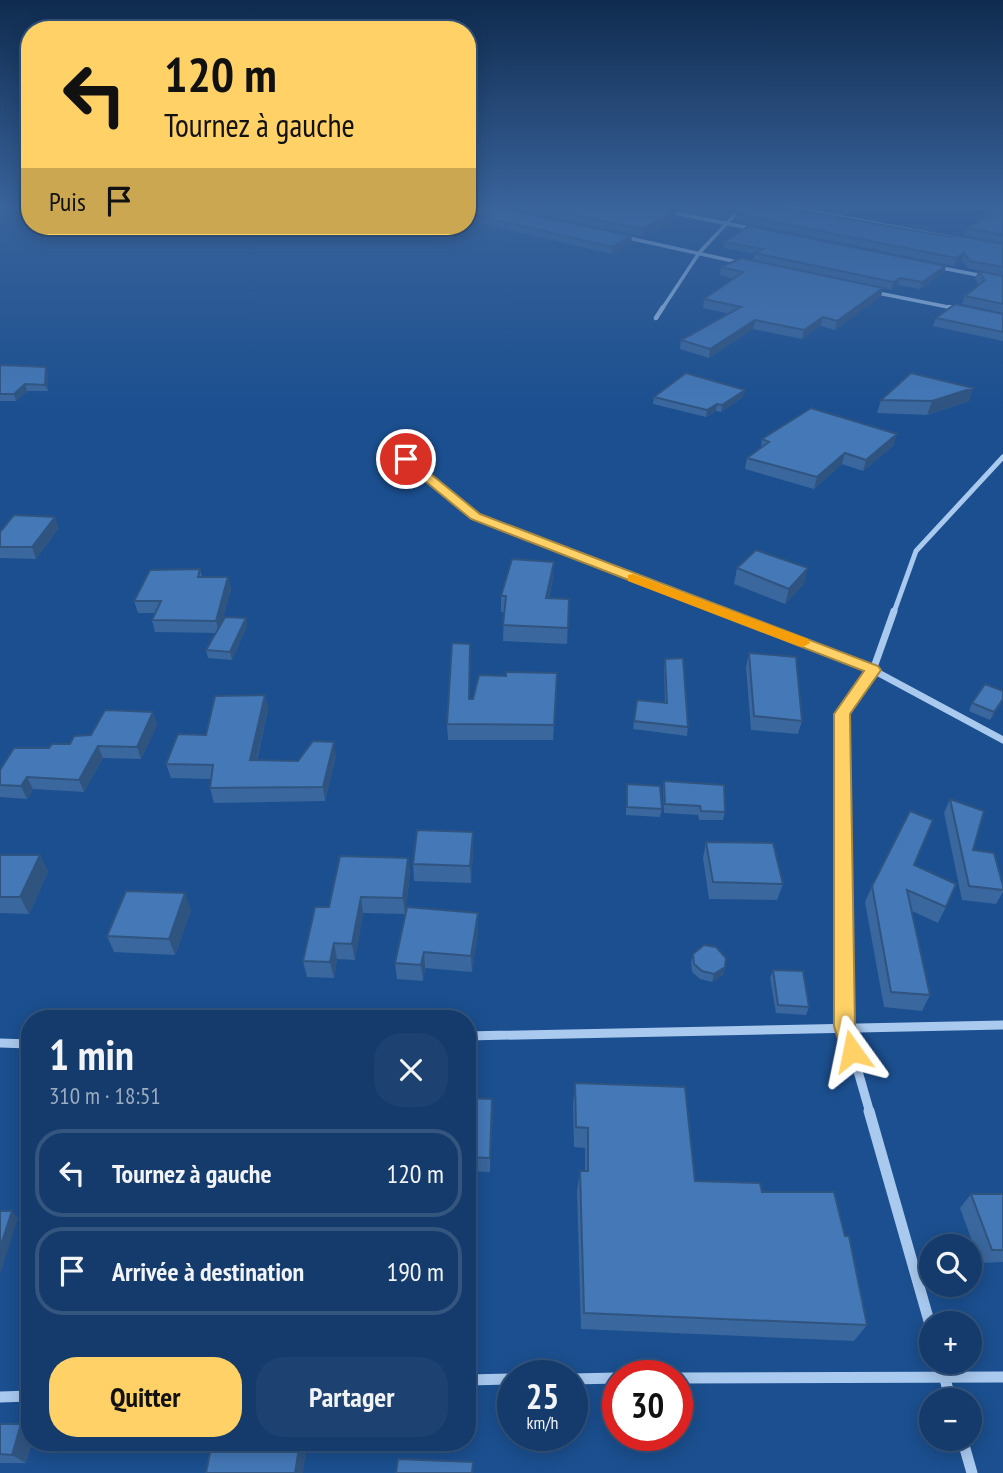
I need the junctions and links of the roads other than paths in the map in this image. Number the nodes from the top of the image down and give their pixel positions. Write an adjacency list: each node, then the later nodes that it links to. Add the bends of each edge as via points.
1 (685, 274): 6 (street)
2 (973, 274): 3 (street)
3 (990, 277)
4 (867, 290): 5 (street)
5 (962, 310)
6 (656, 318)
7 (1003, 457): 9 (street, via 916,551)
8 (406, 459): 9 (street, via 475,516)
9 (873, 670): 10 (street); 12 (street, via 842,714)
10 (1003, 740)
11 (1003, 1025): 12 (street)
12 (845, 1026): 13 (street); 16 (street)
13 (476, 1036)
14 (0, 1043): 15 (street)
15 (21, 1044)
16 (926, 1311)
17 (944, 1376): 18 (street); 19 (street); 22 (street)
18 (1003, 1377)
19 (693, 1378)
20 (497, 1379): 21 (street)
21 (476, 1380)
22 (948, 1388)
23 (21, 1396): 24 (street)
24 (0, 1397)
25 (966, 1451): 26 (street)
26 (972, 1473)

